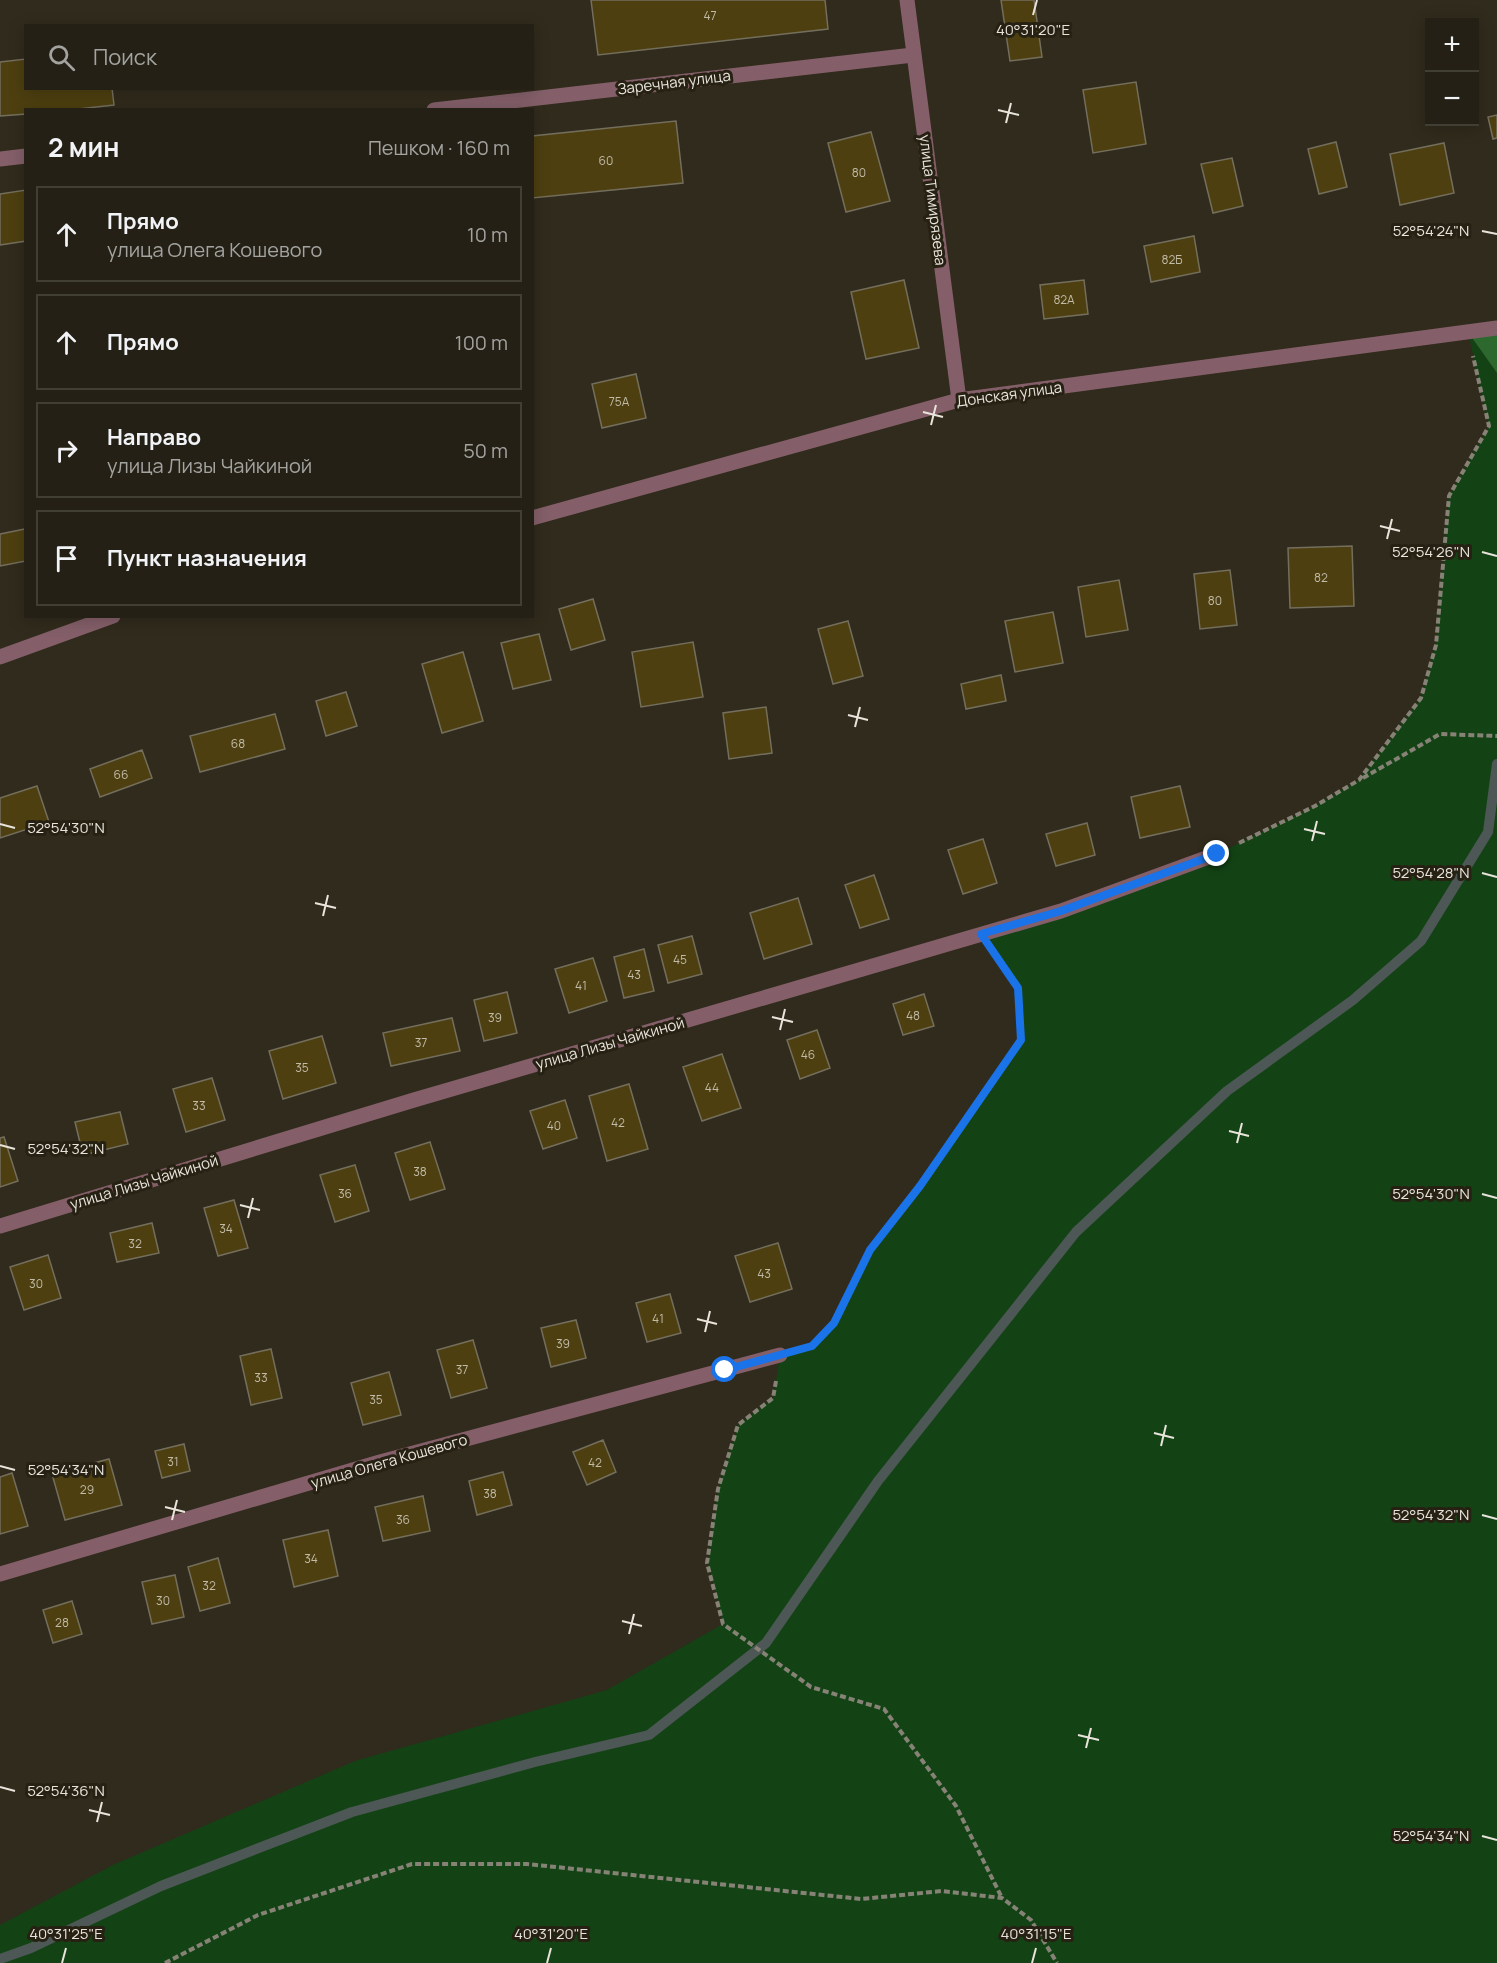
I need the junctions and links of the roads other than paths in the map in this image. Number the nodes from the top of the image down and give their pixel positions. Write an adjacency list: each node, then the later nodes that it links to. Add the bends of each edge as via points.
1 (907, 0): 2 (street, улица Тимирязева)
2 (913, 54): 3 (street, Заречная улица); 7 (street, улица Тимирязева)
3 (451, 108)
4 (24, 156): 5 (street)
5 (0, 159)
6 (1497, 328): 7 (street, Донская улица)
7 (959, 400): 8 (street, Донская улица)
8 (534, 517)
9 (107, 618): 10 (street)
10 (0, 657)
11 (1217, 854): 12 (street, улица Лизы Чайкиной, via 1061,911)
12 (0, 1226)
13 (780, 1355): 14 (street, улица Олега Кошевого, via 380,1462)
14 (0, 1574)

